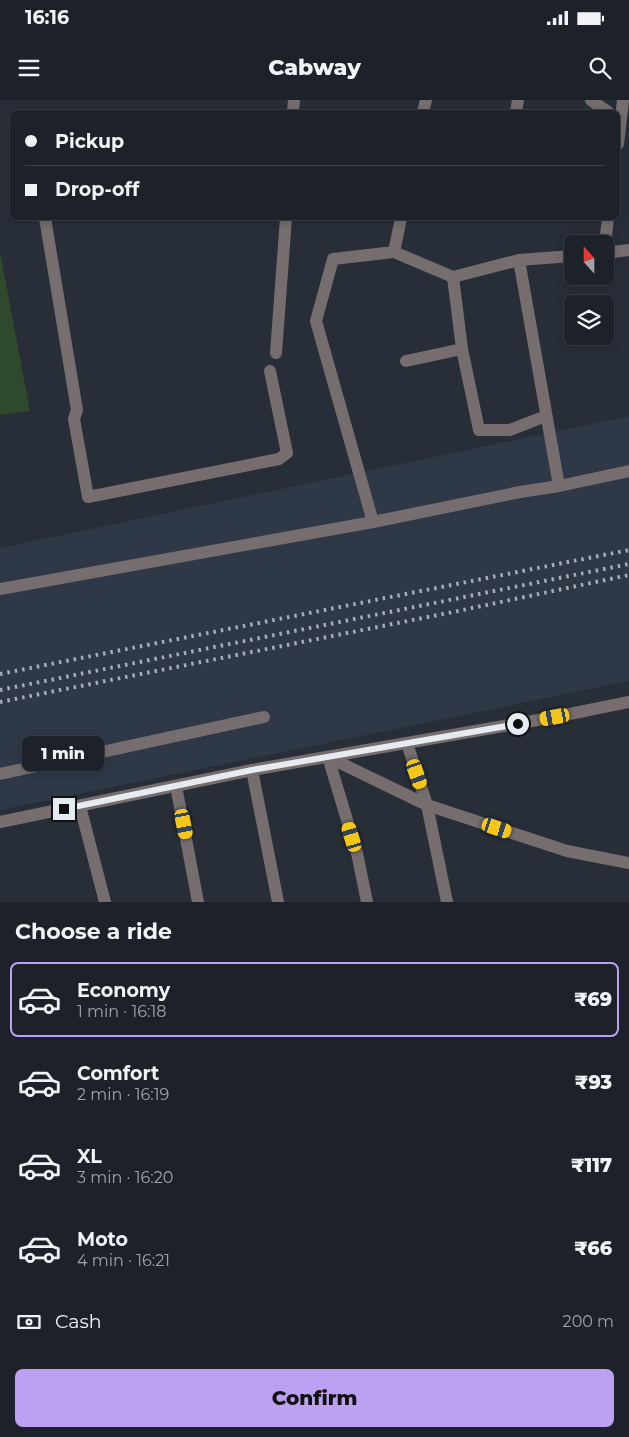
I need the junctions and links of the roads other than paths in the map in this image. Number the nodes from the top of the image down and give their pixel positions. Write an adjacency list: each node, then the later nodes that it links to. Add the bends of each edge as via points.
1 (591, 100): 3 (street)
2 (623, 100): 4 (street)
3 (605, 110)
4 (622, 124)
5 (44, 220): 19 (street, via 88,497 279,459 287,453)
6 (286, 220): 17 (street)
7 (401, 220): 11 (street)
8 (608, 220): 9 (street)
9 (606, 235)
10 (629, 250): 12 (street)
11 (394, 252): 15 (street); 23 (street, via 333,259 316,321)
12 (614, 252)
13 (564, 257): 14 (street)
14 (519, 260): 15 (street); 20 (street)
15 (452, 277): 16 (street)
16 (462, 349): 18 (street); 20 (street, via 478,430 510,430)
17 (276, 353)
18 (406, 361)
19 (270, 372)
20 (546, 416): 22 (street)
21 (629, 471): 22 (street)
22 (559, 486): 23 (street)
23 (373, 522): 24 (street)
24 (0, 589)
25 (629, 702): 27 (street)
26 (264, 716): 30 (street)
27 (407, 743): 28 (street); 32 (street)
28 (328, 757): 29 (street); 32 (street); 39 (street)
29 (252, 770): 31 (street); 38 (street)
30 (0, 774)
31 (176, 786): 33 (street); 37 (street)
32 (427, 805): 35 (street, via 567,851); 40 (street)
33 (80, 806): 34 (street); 36 (street)
34 (0, 822)
35 (629, 863)
36 (105, 902)
37 (198, 902)
38 (278, 902)
39 (367, 902)
40 (447, 902)

